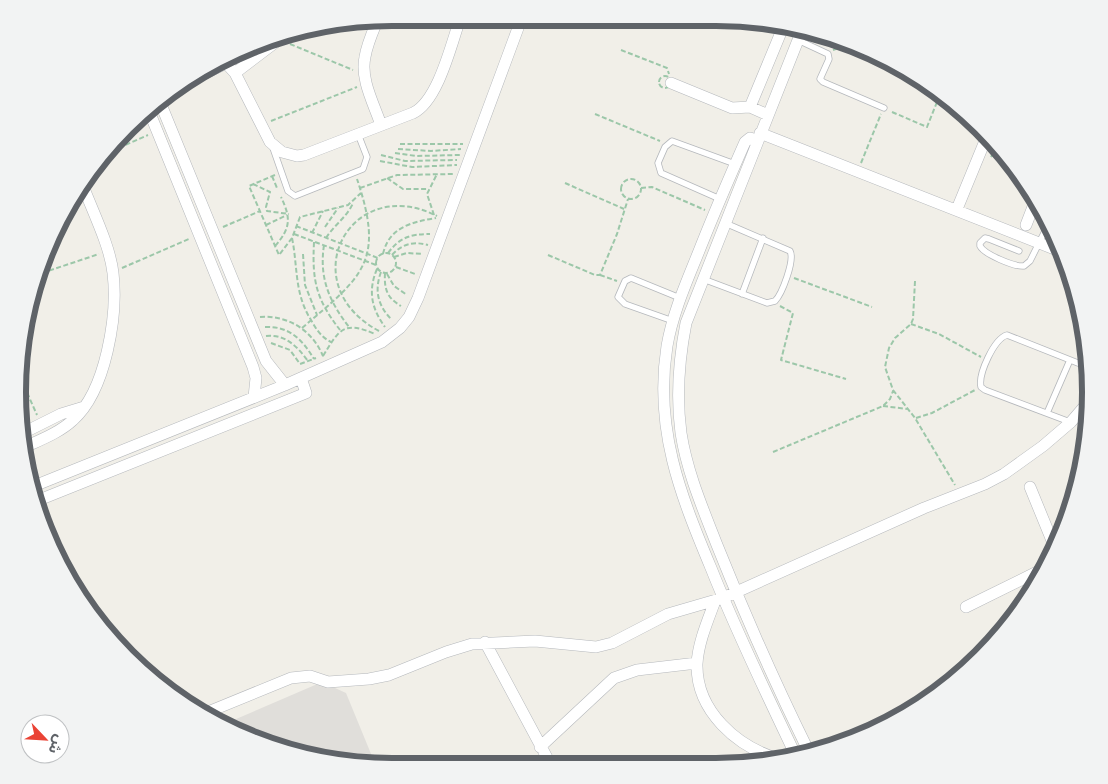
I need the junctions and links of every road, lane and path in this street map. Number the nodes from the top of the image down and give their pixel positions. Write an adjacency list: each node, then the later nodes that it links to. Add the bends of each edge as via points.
1 (457, 26): 24 (street, via 430,100 419,110)
2 (520, 26): 36 (street)
3 (375, 27): 14 (street, via 365,57)
4 (781, 32): 17 (street)
5 (800, 36): 21 (street)
6 (803, 37): 11 (lane)
7 (291, 41): 14 (path)
8 (268, 48): 13 (street)
9 (840, 48): 11 (path)
10 (621, 50): 15 (path, via 667,68)
11 (826, 53): 19 (lane, via 829,59 821,81)
12 (228, 65): 13 (street)
13 (234, 73): 23 (street)
14 (366, 79): 23 (path); 24 (street)
15 (670, 79): 17 (street, via 732,108)
16 (937, 101): 19 (path, via 927,126)
17 (750, 107): 21 (street)
18 (162, 108): 70 (street)
19 (884, 108): 39 (path)
20 (595, 114): 31 (path)
21 (768, 115): 27 (street)
22 (152, 117): 25 (street)
23 (262, 125): 28 (street)
24 (381, 125): 26 (street)
25 (158, 131): 32 (path); 74 (street)
26 (358, 134): 28 (street, via 297,156 282,152); 41 (lane, via 367,162)
27 (759, 136): 38 (street, via 746,140); 39 (street); 65 (street)
28 (270, 142): 40 (lane)
29 (984, 143): 58 (street)
30 (400, 144): 36 (path)
31 (667, 144): 38 (lane, via 676,142); 53 (lane, via 658,170)
32 (120, 147)
33 (398, 150): 36 (path, via 431,151)
34 (396, 153): 36 (path)
35 (380, 155): 36 (path, via 405,161)
36 (470, 158): 37 (path, via 412,167); 42 (path); 73 (street)
37 (380, 161)
38 (735, 164): 53 (street)
39 (857, 172): 58 (street)
40 (282, 173): 41 (lane, via 288,192 295,196); 43 (path)
41 (355, 173): 47 (path)
42 (437, 174): 44 (path); 49 (path)
43 (272, 176): 46 (path); 62 (path)
44 (387, 178): 47 (path); 49 (path, via 403,189)
45 (565, 183): 57 (path)
46 (253, 184): 59 (path, via 249,186); 62 (path, via 270,192 266,207 269,213)
47 (360, 188): 50 (path)
48 (641, 188): 52 (path, via 636,198); 52 (path, via 634,179 626,179 620,189); 63 (path, via 652,187)
49 (428, 190): 64 (path)
50 (362, 192): 54 (path); 61 (path)
51 (86, 193): 85 (street)
52 (628, 198): 57 (path)
53 (720, 199): 63 (street)
54 (353, 202): 55 (path); 77 (path)
55 (338, 208): 60 (path); 69 (path)
56 (1032, 208): 67 (street)
57 (624, 209): 104 (path)
58 (957, 209): 80 (street)
59 (260, 211): 66 (path); 70 (path)
60 (323, 211): 68 (path, via 300,217); 72 (path)
61 (368, 213): 64 (path, via 396,205 414,207); 81 (path, via 348,231); 90 (path, via 370,235)
62 (289, 214): 66 (path); 83 (path, via 284,233)
63 (714, 214): 113 (street)
64 (434, 215): 91 (path, via 439,217 416,221 392,234)
65 (724, 223): 78 (lane); 107 (street)
66 (266, 225): 83 (path)
67 (1026, 225)
68 (296, 226): 72 (path); 75 (path)
69 (325, 227)
70 (213, 231): 126 (street)
71 (1045, 232): 80 (lane)
72 (312, 233): 77 (path)
73 (442, 233): 88 (path, via 405,236); 92 (street)
74 (199, 234): 101 (path); 139 (street)
75 (294, 234): 76 (path); 79 (path)
76 (292, 238): 83 (path, via 279,255); 120 (path, via 298,288)
77 (326, 238): 81 (path)
78 (763, 238): 105 (lane, via 790,251 792,260); 110 (lane)
79 (314, 242): 82 (path); 117 (path, via 314,282)
80 (1039, 243): 84 (street); 87 (lane, via 1030,261 1021,267 984,251 980,243 985,238)
81 (341, 244): 86 (path); 90 (path)
82 (324, 245): 86 (path); 115 (path, via 323,278)
83 (275, 246)
84 (1052, 248)
85 (107, 251): 100 (path); 101 (street)
86 (339, 251): 96 (path); 111 (path, via 335,274)
87 (1019, 251)
88 (388, 253): 91 (path); 94 (path)
89 (303, 254): 119 (path, via 305,285)
90 (367, 254): 95 (path); 96 (path)
91 (383, 254): 95 (path)
92 (434, 254): 94 (path, via 414,252); 94 (path, via 419,243 411,243); 106 (street)
93 (548, 255): 104 (path)
94 (393, 256): 98 (path)
95 (378, 258): 97 (path)
96 (364, 261): 97 (path); 111 (path, via 351,284)
97 (376, 265): 99 (path)
98 (396, 267): 103 (path); 106 (path)
99 (378, 269): 102 (path); 127 (path, via 372,282 371,298 381,322)
100 (47, 271)
101 (113, 272): 148 (street, via 111,320 104,366 95,391)
102 (381, 272): 103 (path); 127 (path, via 377,290)
103 (386, 274): 112 (path, via 398,291); 118 (path, via 388,295 396,304)
104 (600, 275): 109 (path)
105 (787, 276): 114 (lane, via 778,298); 116 (path)
106 (425, 278): 112 (street)
107 (702, 279): 110 (lane); 164 (street, via 686,323 682,346 679,392 682,433 694,484)
108 (916, 281): 122 (path, via 915,312)
109 (624, 284): 113 (lane, via 631,278); 121 (lane, via 618,297 621,303)
110 (742, 294): 114 (lane)
111 (340, 295): 115 (path); 127 (path, via 352,313)
112 (418, 298): 118 (street)
113 (680, 298): 121 (street)
114 (771, 302): 141 (path, via 793,313 781,360)
115 (332, 303): 117 (path); 123 (path)
116 (872, 307)
117 (324, 309): 119 (path); 125 (path)
118 (412, 311): 127 (street)
119 (317, 315): 120 (path)
120 (311, 320): 124 (path); 130 (path, via 321,336)
121 (672, 321): 165 (street, via 663,391 666,436 680,489)
122 (911, 324): 134 (path, via 940,334); 145 (path, via 895,338 886,359 885,367)
123 (349, 327): 125 (path); 128 (path)
124 (302, 328): 126 (path, via 276,318); 132 (path, via 316,342)
125 (340, 330): 130 (path)
126 (254, 331): 133 (path, via 271,327 291,332); 136 (street); 137 (path, via 286,339); 137 (path, via 290,350 300,364)
127 (390, 333): 128 (path); 140 (street)
128 (375, 334): 129 (path)
129 (369, 337)
130 (331, 342): 132 (path)
131 (332, 353): 132 (path)
132 (323, 356): 133 (path)
133 (314, 359): 137 (path)
134 (987, 360): 135 (lane, via 997,342 1007,335); 143 (lane, via 980,378)
135 (1070, 360): 138 (lane); 151 (lane)
136 (266, 361): 139 (street); 142 (street)
137 (308, 361)
138 (1081, 364)
139 (253, 367): 146 (street, via 256,378)
140 (301, 378): 142 (street); 161 (street, via 306,393)
141 (846, 379)
142 (286, 385): 146 (street)
143 (981, 387): 151 (lane); 152 (path, via 944,408)
144 (26, 390): 154 (path)
145 (893, 390): 147 (path); 149 (path)
146 (254, 397): 158 (street)
147 (883, 406): 149 (path); 157 (path)
148 (84, 407): 154 (street); 156 (street, via 64,428)
149 (908, 409): 152 (path)
150 (1081, 411): 153 (street)
151 (1047, 414): 153 (lane)
152 (915, 418): 160 (path)
153 (1071, 422): 160 (street, via 1021,463)
154 (41, 424): 155 (street)
155 (28, 430)
156 (30, 445)
157 (773, 452)
158 (38, 484)
159 (1030, 487): 162 (street)
160 (960, 494): 164 (street)
161 (42, 498)
162 (1051, 538)
163 (1034, 574): 166 (street)
164 (736, 592): 165 (street); 170 (street)
165 (719, 599): 167 (street, via 668,614 604,646 535,641); 168 (street); 172 (street)
166 (966, 607)
167 (486, 642): 169 (street, via 459,647 389,675 348,682 328,682 310,676 291,678); 171 (street)
168 (697, 663): 171 (street, via 638,670 614,678); 173 (street, via 702,693 715,716 747,747)
169 (212, 710)
170 (806, 746)
171 (540, 747): 174 (street)
172 (793, 750)
173 (767, 754)
174 (547, 758)

